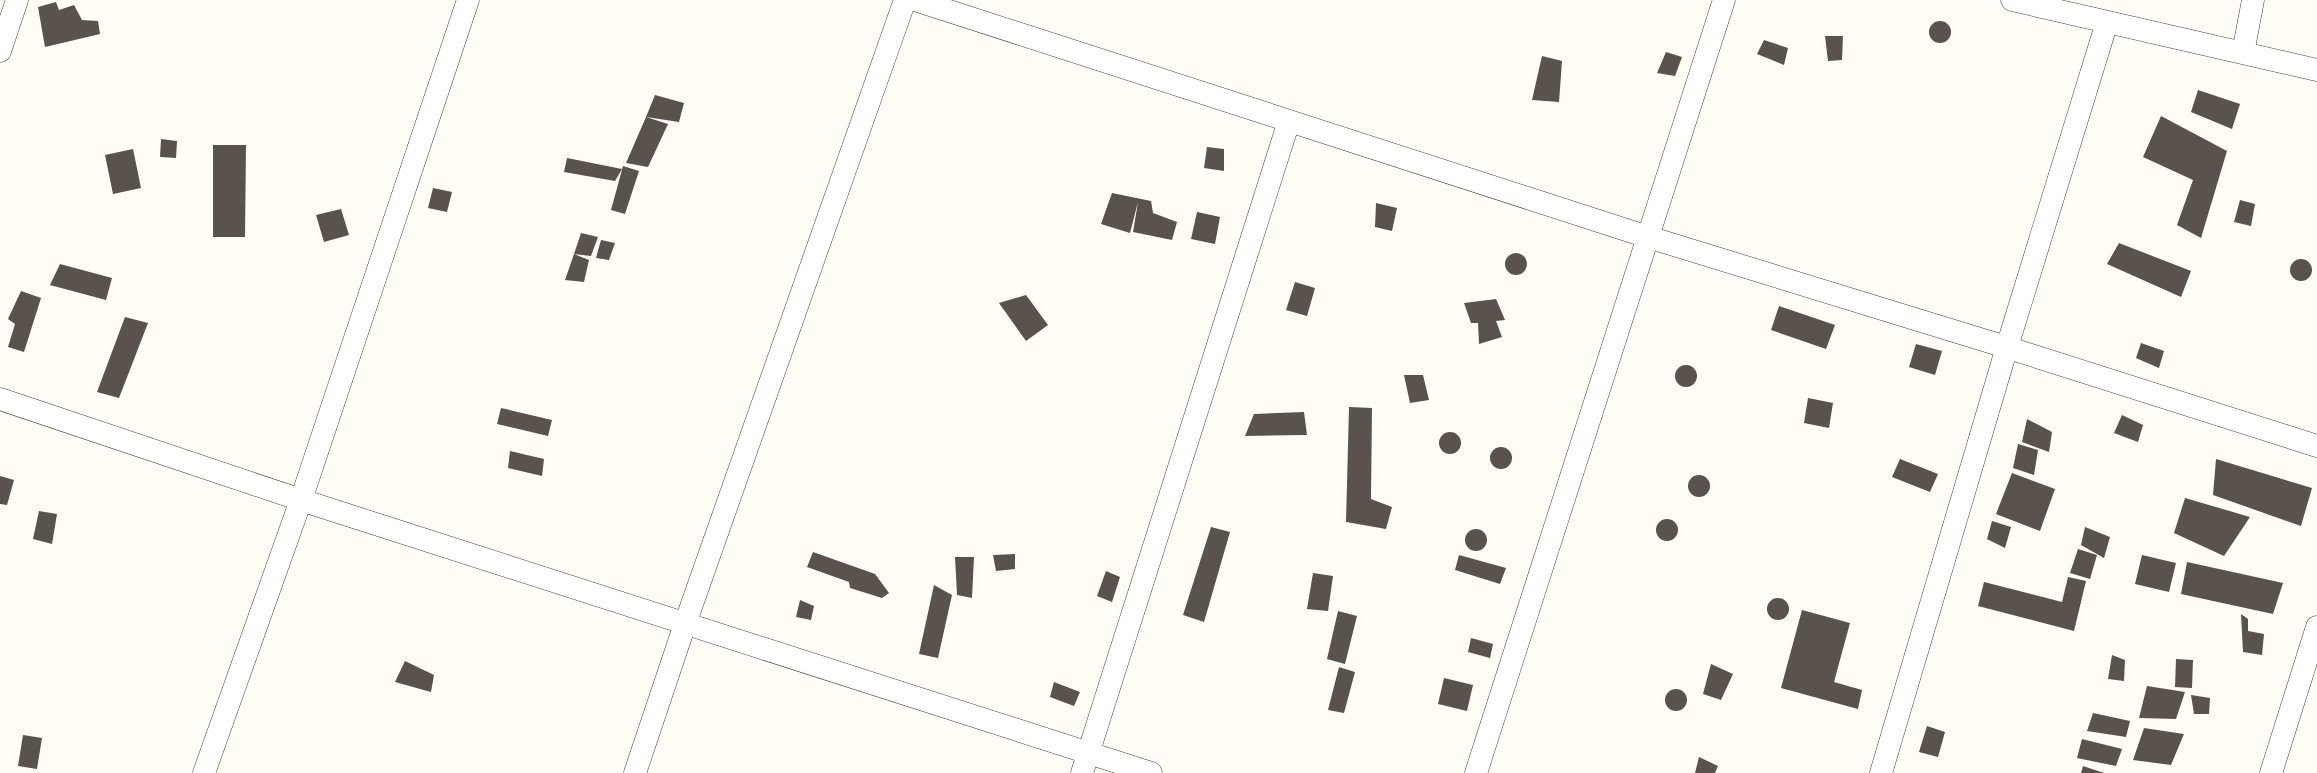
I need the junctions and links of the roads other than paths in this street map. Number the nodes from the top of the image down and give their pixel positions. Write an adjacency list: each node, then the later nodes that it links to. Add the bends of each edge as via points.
1 (17, 0): 9 (street)
2 (468, 0): 17 (street)
3 (905, 0): 18 (street)
4 (915, 0): 12 (street)
5 (1724, 0): 13 (street)
6 (2012, 0): 8 (street)
7 (2253, 0): 10 (street)
8 (2107, 22): 10 (street); 14 (street)
9 (0, 52)
10 (2243, 53): 11 (street)
11 (2317, 70)
12 (1289, 121): 13 (street); 20 (street)
13 (1648, 237): 14 (street); 24 (street)
14 (2007, 347): 16 (street); 25 (street)
15 (0, 399): 17 (street)
16 (2317, 446)
17 (301, 500): 18 (street); 21 (street)
18 (685, 624): 20 (street); 22 (street)
19 (2317, 627): 26 (street)
20 (1085, 763): 23 (street)
21 (204, 773)
22 (635, 773)
23 (1151, 773)
24 (1476, 773)
25 (1880, 773)
26 (2271, 773)

